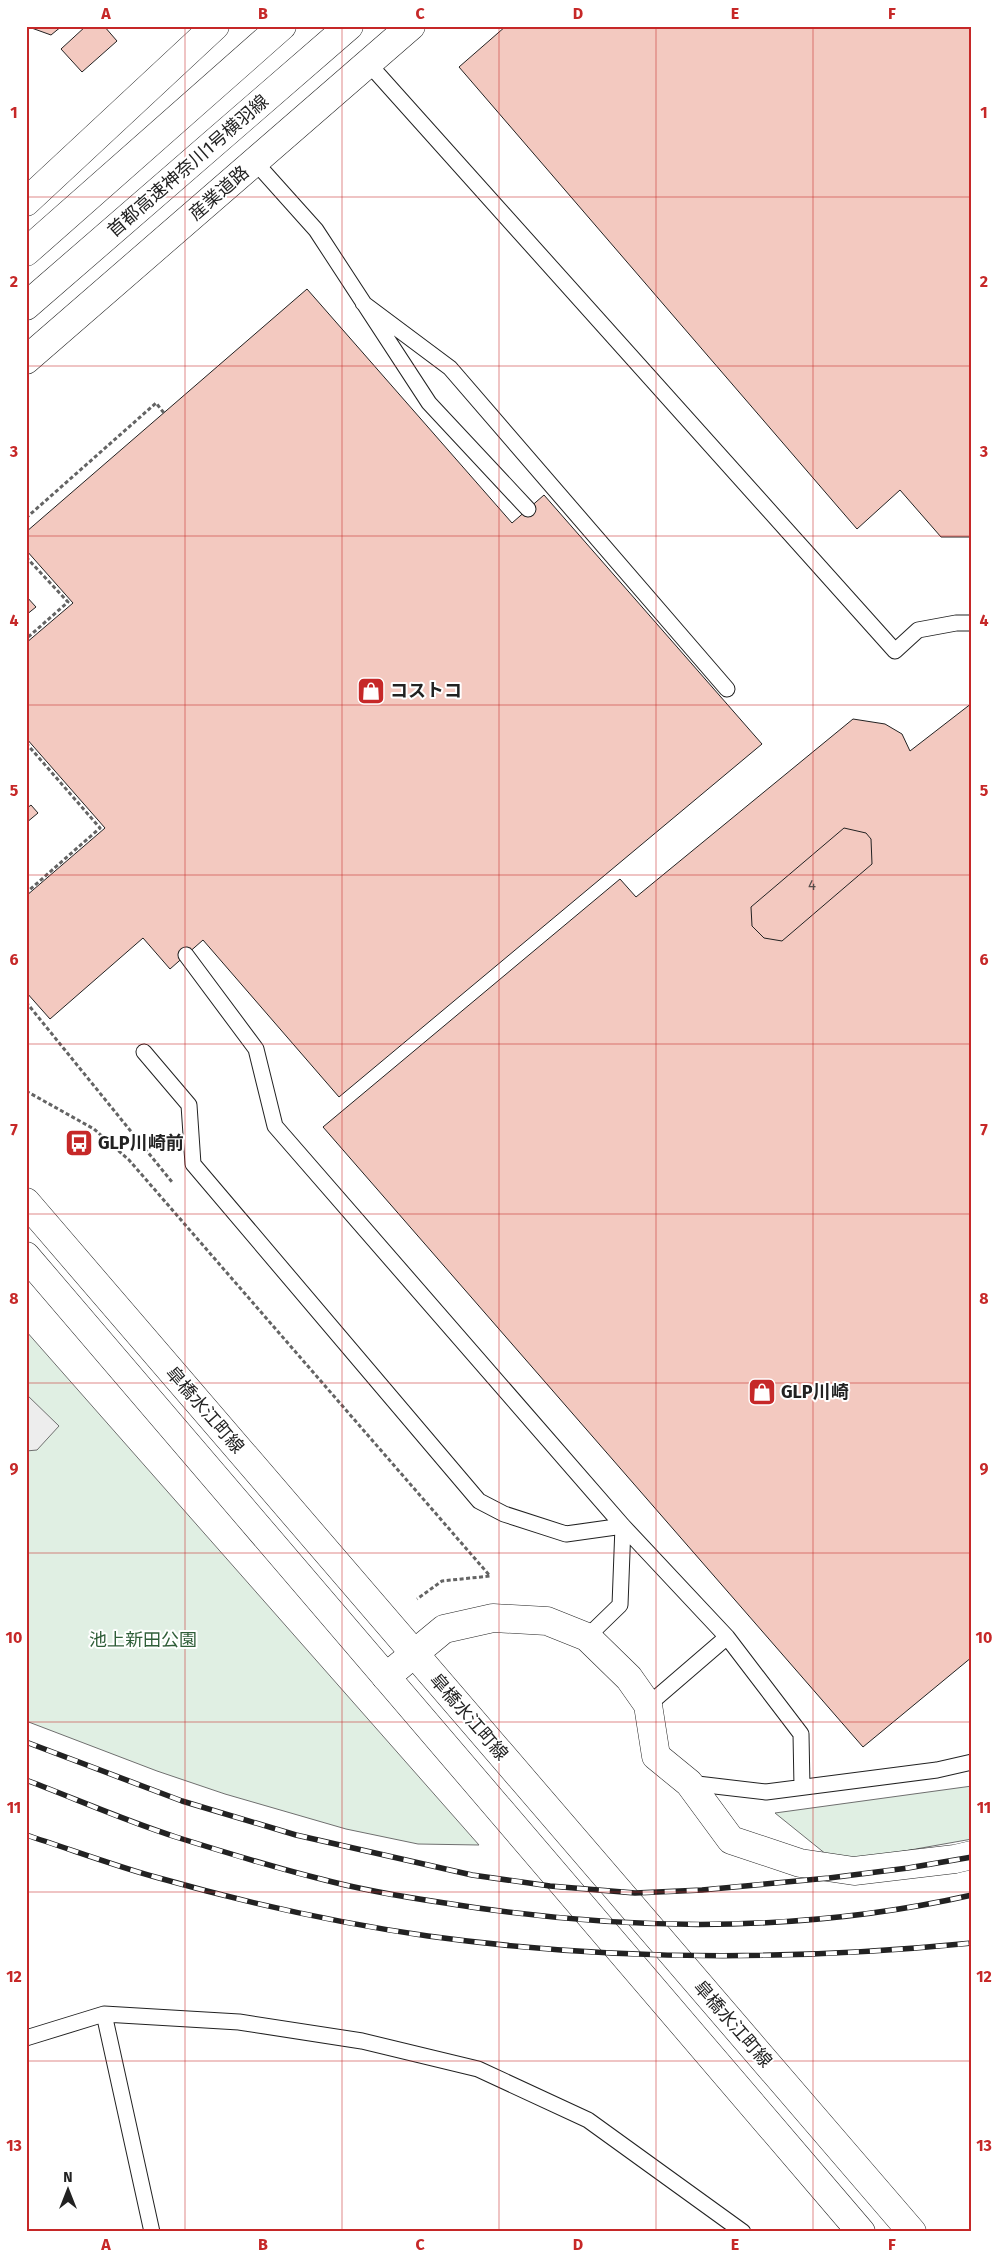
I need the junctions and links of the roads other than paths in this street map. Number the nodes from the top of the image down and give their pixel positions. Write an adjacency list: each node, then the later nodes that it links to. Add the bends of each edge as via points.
1 (215, 26): 7 (main road)
2 (282, 26): 8 (main road)
3 (349, 26): 10 (main road, 首都高速神奈川1号横羽線)
4 (411, 26): 5 (main road, 産業道路)
5 (368, 63): 6 (main road, 産業道路); 13 (lane, via 895,651 918,630)
6 (255, 162): 9 (lane, via 316,230); 11 (main road, 産業道路)
7 (26, 202)
8 (26, 252)
9 (363, 303): 12 (lane, via 429,403); 14 (lane, via 450,368)
10 (26, 306)
11 (26, 360)
12 (528, 509)
13 (972, 623)
14 (727, 689)
15 (186, 955): 19 (lane, via 256,1049 275,1126)
16 (144, 1052): 19 (lane, via 189,1105 193,1164 479,1501 504,1514 566,1534)
17 (26, 1202): 22 (main road, 皐橋水江町線)
18 (26, 1256): 23 (main road, 皐橋水江町線)
19 (622, 1526): 20 (lane, via 620,1605); 21 (lane)
20 (587, 1637): 22 (main road, via 547,1621 493,1618 444,1630); 24 (main road, via 629,1678)
21 (727, 1637): 24 (lane); 27 (lane, via 801,1734)
22 (414, 1653): 23 (main road); 34 (main road, 皐橋水江町線)
23 (386, 1676): 33 (main road, 皐橋水江町線)
24 (648, 1705): 26 (main road, via 656,1756)
25 (972, 1762): 27 (lane, via 937,1770)
26 (688, 1783): 27 (lane, via 766,1792); 28 (main road, via 731,1840 800,1863 854,1871 955,1859)
27 (802, 1786)
28 (972, 1854)
29 (104, 2014): 30 (lane); 31 (lane); 32 (lane, via 239,2022 362,2041 478,2069 588,2120)
30 (26, 2038)
31 (152, 2232)
32 (743, 2232)
33 (861, 2232)
34 (912, 2232)

